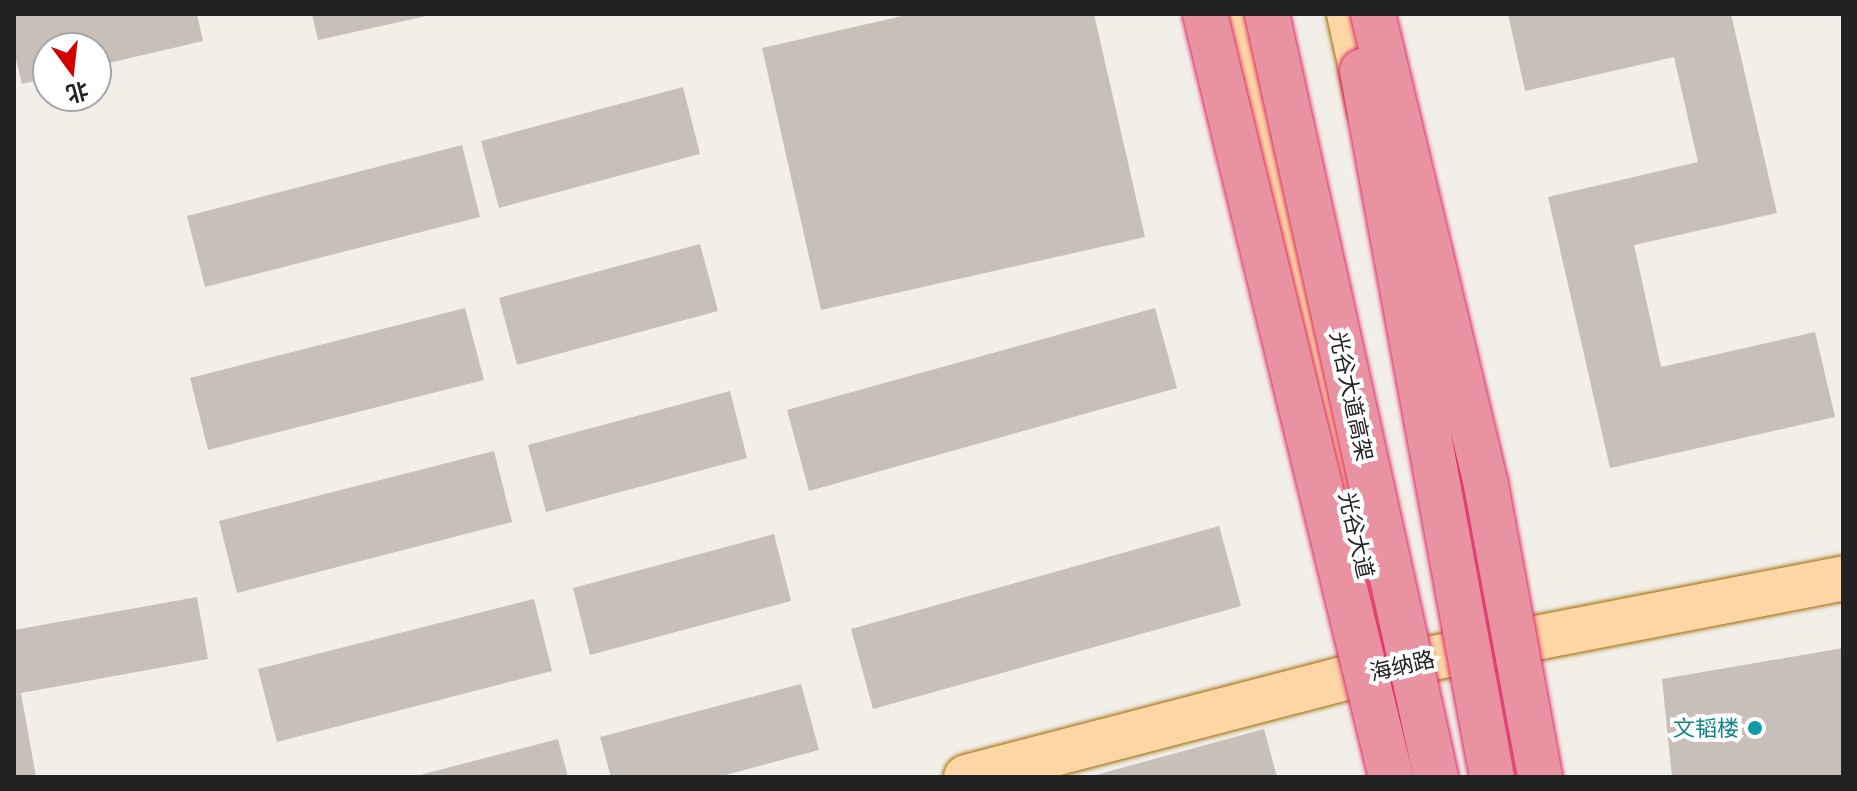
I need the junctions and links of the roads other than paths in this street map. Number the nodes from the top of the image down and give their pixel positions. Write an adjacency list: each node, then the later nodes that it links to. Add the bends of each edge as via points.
1 (1205, 14): 10 (highway, bridge)
2 (1241, 14): 8 (main road, 光谷大道)
3 (1267, 14): 12 (highway, 光谷大道高架, bridge)
4 (1350, 14): 7 (main road); 13 (highway, bridge)
5 (1373, 14): 15 (highway, bridge, via 1486,485)
6 (1843, 578): 7 (main road, 海纳路)
7 (1486, 647): 8 (main road, 海纳路); 14 (main road)
8 (1387, 667): 9 (main road, 海纳路); 11 (main road, 光谷大道)
9 (966, 777)
10 (1391, 777)
11 (1404, 777)
12 (1436, 777)
13 (1492, 777)
14 (1509, 777)
15 (1540, 777)

